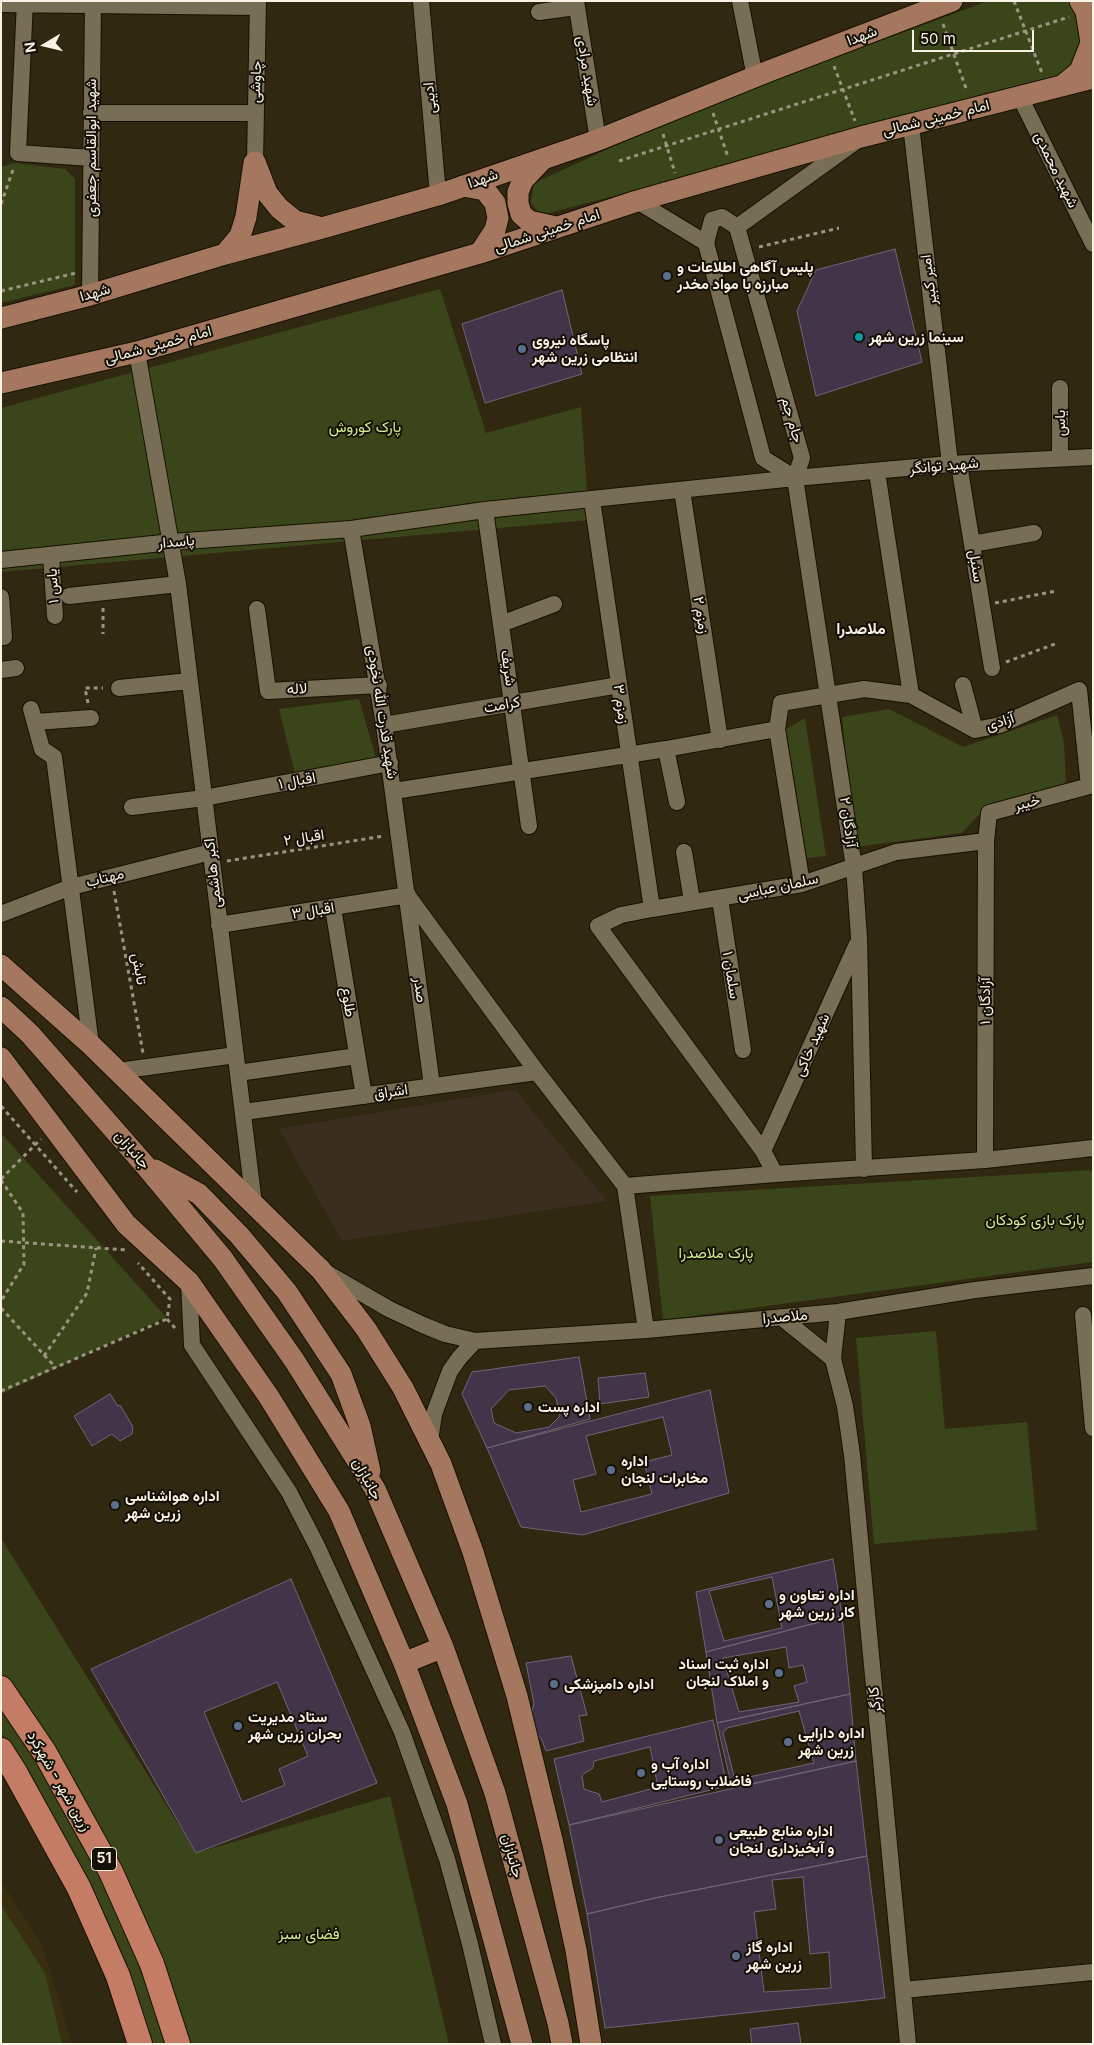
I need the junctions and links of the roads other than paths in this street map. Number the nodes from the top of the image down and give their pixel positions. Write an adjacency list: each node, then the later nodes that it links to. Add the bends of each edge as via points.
1 (421, 1): 24 (street, ادیبی)
2 (740, 1): 11 (street)
3 (25, 3): 4 (street); 5 (street); 20 (street, via 18,154)
4 (93, 3): 6 (street); 15 (street, شهید ابوالقاسم جعفری)
5 (1, 4)
6 (258, 4): 16 (street, چاوشی)
7 (576, 4): 10 (street); 19 (street, شهید مرادی)
8 (945, 4): 11 (main road, شهدا)
9 (1083, 6): 13 (main road, via 1092,43 1080,71)
10 (539, 12)
11 (755, 77): 19 (main road, شهدا)
12 (1093, 78): 13 (main road, امام خمینی شمالی)
13 (1054, 89): 14 (main road, امام خمینی شمالی)
14 (1020, 97): 17 (main road, امام خمینی شمالی); 30 (street, شهید محمدی)
15 (91, 113): 16 (street); 20 (street, شهید ابوالقاسم جعفری)
16 (255, 113): 22 (street, چاوشی)
17 (911, 125): 18 (main road, امام خمینی شمالی); 40 (street, امیر کبیر)
18 (861, 137): 25 (main road, امام خمینی شمالی); 26 (street)
19 (598, 140): 21 (main road, شهدا)
20 (91, 158): 33 (street, شهید ابوالقاسم جعفری)
21 (544, 158): 23 (main road, شهدا); 28 (main road, via 523,180 518,203 521,214 529,221)
22 (254, 162): 27 (main road, via 267,193 279,208 296,221); 32 (main road, via 246,217 240,236)
23 (463, 186): 24 (main road, شهدا); 31 (main road, via 485,190 495,202 498,218)
24 (438, 195): 27 (main road, شهدا)
25 (637, 201): 28 (main road, امام خمینی شمالی); 29 (street)
26 (737, 227): 29 (street, via 722,216 712,220); 42 (street, جام جم, via 802,458)
27 (322, 228): 32 (main road, شهدا)
28 (558, 228): 31 (main road, امام خمینی شمالی)
29 (706, 243): 42 (street, via 763,458)
30 (1093, 244)
31 (480, 253): 35 (main road, امام خمینی شمالی)
32 (225, 254): 33 (main road, شهدا)
33 (90, 295): 34 (main road, شهدا)
34 (1, 318)
35 (137, 352): 36 (main road, امام خمینی شمالی); 48 (street, اکبر هاشمی)
36 (1, 384)
37 (1060, 388): 39 (street, یاس)
38 (1093, 457): 39 (street, شهید توانگر)
39 (1060, 458): 40 (street, شهید توانگر)
40 (955, 464): 41 (street, شهید توانگر); 49 (street, سنبل)
41 (877, 472): 42 (street, شهید توانگر); 66 (street)
42 (795, 478): 43 (street, شهید توانگر); 67 (street, آزادگان ۲)
43 (682, 490): 44 (street, شهید توانگر); 73 (street, زمزم ۲)
44 (592, 500): 45 (street, پاسدار); 62 (street, زمزم ۳)
45 (485, 510): 46 (street, پاسدار); 58 (street, شریف)
46 (351, 529): 48 (street, پاسدار); 63 (street, شهید قدرت الله نخودی)
47 (1034, 533): 49 (street)
48 (172, 542): 50 (street, پاسدار); 52 (street, اکبر هاشمی)
49 (972, 544): 60 (street, سنبل)
50 (51, 555): 51 (street, پاسدار); 57 (street, یاس ۱)
51 (1, 560)
52 (178, 584): 53 (street); 61 (street, اکبر هاشمی)
53 (70, 596)
54 (1, 597): 59 (street)
55 (554, 604): 58 (street)
56 (257, 609): 63 (street, لاله, via 268,691)
57 (55, 616)
58 (501, 624): 68 (street, شریف)
59 (4, 637)
60 (992, 668)
61 (190, 681): 65 (street); 80 (street, اکبر هاشمی)
62 (619, 684): 68 (street, کرامت); 75 (street, زمزم ۳)
63 (378, 685): 70 (street, شهید قدرت الله نخودی)
64 (963, 685): 72 (street)
65 (119, 688)
66 (911, 695): 67 (street, آزادی, via 864,689); 72 (street, آزادی)
67 (829, 696): 71 (street, آزادی, via 781,703); 87 (street, آزادگان ۲)
68 (513, 703): 70 (street, کرامت); 77 (street, شریف)
69 (90, 718): 89 (street, via 33,716 42,749 54,757)
70 (384, 725): 76 (street, شهید قدرت الله نخودی)
71 (777, 729): 73 (street); 88 (street)
72 (975, 730): 78 (street, آزادی, via 1000,725 1079,690)
73 (720, 740): 74 (street)
74 (666, 749): 75 (street); 81 (street)
75 (628, 754): 77 (street); 94 (street, زمزم ۳)
76 (390, 763): 79 (street, شهید قدرت الله نخودی); 80 (street, اقبال ۱)
77 (522, 770): 79 (street); 83 (street, شریف)
78 (1091, 786): 84 (street, خیبر, via 989,813)
79 (394, 791): 90 (street, شهید قدرت الله نخودی)
80 (204, 798): 82 (street, اقبال ۱); 86 (street, اکبر هاشمی)
81 (677, 802)
82 (132, 807)
83 (529, 826)
84 (986, 841): 87 (street, سلمان عباسی, via 896,852); 113 (street, آزادگان ۱)
85 (684, 852): 92 (street)
86 (212, 858): 89 (street, مهتاب, via 111,876); 96 (street, اکبر هاشمی)
87 (854, 867): 88 (street, سلمان عباسی); 97 (street, آزادگان ۲)
88 (802, 884): 91 (street, سلمان عباسی)
89 (70, 887): 95 (street, مهتاب); 100 (street)
90 (408, 895): 93 (street, اقبال ۳); 106 (street); 108 (street, صدر)
91 (720, 899): 92 (street, سلمان عباسی); 101 (street, سلمان ۱)
92 (692, 901): 94 (street, سلمان عباسی)
93 (333, 908): 96 (street, اقبال ۳); 103 (street, طلوع)
94 (652, 908): 112 (street, سلمان عباسی, via 621,915 598,926)
95 (1, 914)
96 (219, 925): 102 (street, اکبر هاشمی)
97 (859, 937): 112 (street, شهید خاکی); 115 (street, آزادگان ۲)
98 (1, 965): 100 (main road)
99 (1, 1007): 114 (main road, جانبازان, via 30,1034)
100 (91, 1045): 105 (main road)
101 (743, 1050)
102 (236, 1056): 105 (street); 107 (street, اکبر هاشمی)
103 (357, 1056): 107 (street); 109 (street, طلوع)
104 (1, 1058): 121 (main road, via 126,1224)
105 (118, 1071): 118 (main road)
106 (537, 1072): 108 (street, اشراق); 117 (street)
107 (238, 1073): 110 (street, اکبر هاشمی)
108 (432, 1086): 109 (street, اشراق)
109 (364, 1096): 110 (street, اشراق)
110 (244, 1112): 118 (street, اکبر هاشمی)
111 (1093, 1148): 113 (street)
112 (763, 1151): 116 (street)
113 (985, 1160): 115 (street)
114 (144, 1164): 130 (main road, جانبازان, via 229,1267 294,1360); 130 (main road, via 198,1194 239,1235 287,1292 341,1374 360,1426)
115 (864, 1169): 116 (street)
116 (775, 1174): 117 (street)
117 (625, 1186): 125 (street)
118 (254, 1204): 119 (main road)
119 (321, 1270): 126 (street, ملاصدرا, via 423,1326); 129 (main road, via 366,1329 403,1388)
120 (1093, 1276): 122 (street, ملاصدرا, via 975,1290)
121 (189, 1282): 132 (main road, via 269,1397 338,1511); 140 (street, via 192,1345 288,1492 317,1546 402,1732 447,1859)
122 (838, 1312): 124 (street, ملاصدرا); 127 (street, کارگر)
123 (1083, 1315): 128 (street)
124 (781, 1317): 125 (street, ملاصدرا); 127 (street)
125 (646, 1330): 126 (street, ملاصدرا)
126 (476, 1341): 129 (street, via 450,1372 434,1414)
127 (833, 1359): 136 (street, کارگر, via 845,1406 852,1455)
128 (1093, 1428)
129 (430, 1441): 137 (main road, via 474,1552 517,1696 553,1844)
130 (374, 1489): 131 (main road, جانبازان)
131 (443, 1647): 132 (main road); 142 (main road, جانبازان, via 495,1793)
132 (404, 1662): 141 (main road, via 458,1804)
133 (1, 1688): 139 (highway, زرین شهر - شهرکرد / 51, via 45,1753 111,1872 152,1964)
134 (1, 1750): 138 (highway, 51, via 79,1888 118,1976)
135 (1093, 1972): 136 (street)
136 (903, 1990): 145 (street, کارگر)
137 (586, 2008): 143 (main road); 144 (main road)
138 (140, 2044)
139 (178, 2044)
140 (493, 2044)
141 (522, 2044)
142 (562, 2044)
143 (577, 2044)
144 (591, 2044)
145 (908, 2044)

